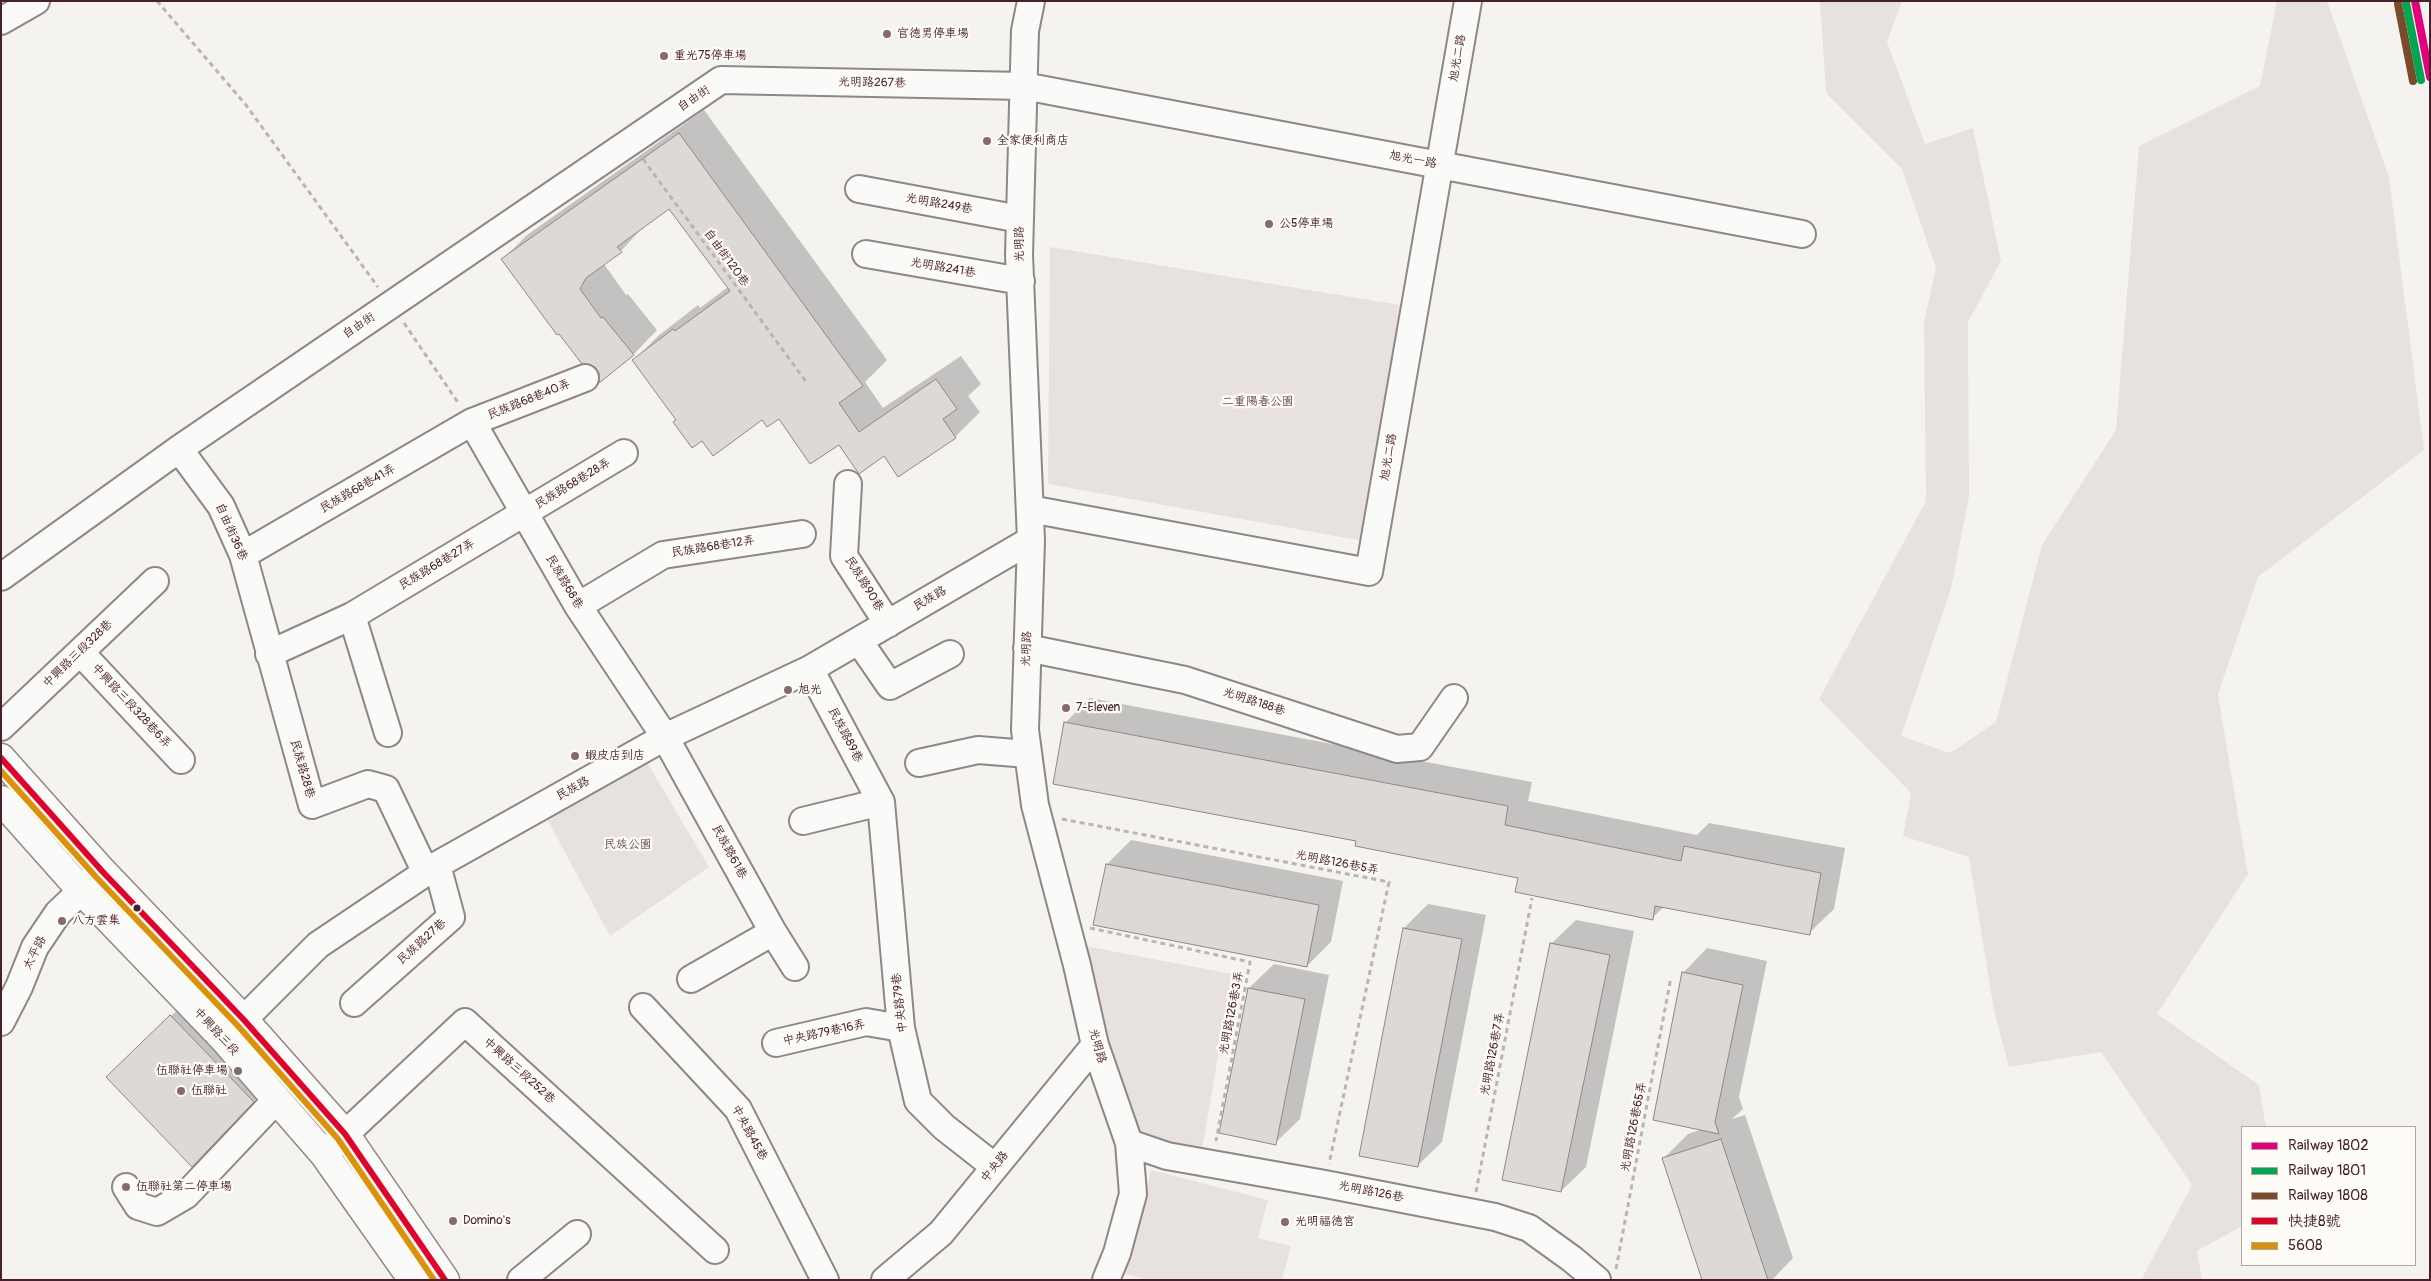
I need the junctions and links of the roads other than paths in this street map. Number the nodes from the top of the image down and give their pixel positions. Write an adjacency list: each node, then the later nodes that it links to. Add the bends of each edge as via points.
1 (36, 1): 4 (street)
2 (1031, 1): 6 (street, 光明路, via 1025,31)
3 (1468, 1): 7 (street, 旭光二路)
4 (1, 22)
5 (721, 80): 6 (street, 光明路267巷); 15 (street, 自由街)
6 (1024, 86): 7 (street, 旭光一路); 9 (street, 光明路)
7 (1440, 165): 10 (street, 旭光一路); 18 (street, 旭光二路, via 1369,572)
8 (859, 189): 9 (street, 光明路249巷)
9 (1020, 219): 12 (street, 光明路)
10 (1802, 234)
11 (866, 254): 12 (street, 光明路241巷)
12 (1021, 281): 18 (street, 光明路)
13 (585, 378): 14 (street, 民族路68巷40弄)
14 (472, 422): 19 (street, 民族路68巷); 22 (street, 民族路68巷41弄)
15 (179, 449): 22 (street, 自由街36巷, via 221,506); 23 (street, 自由街)
16 (624, 453): 19 (street, 民族路68巷28弄)
17 (848, 484): 27 (street, 民族路90巷, via 844,556)
18 (1030, 509): 21 (street, 光明路)
19 (523, 514): 25 (street, 民族路68巷); 26 (street, 民族路68巷27弄)
20 (802, 534): 25 (street, 民族路68巷12弄, via 663,555)
21 (1031, 540): 27 (street, 民族路); 29 (street, 光明路)
22 (243, 556): 31 (street, 自由街36巷)
23 (1, 577)
24 (155, 581): 30 (street, 中興路三段328巷)
25 (578, 606): 37 (street, 民族路68巷)
26 (352, 616): 31 (street, 民族路68巷27弄); 36 (street)
27 (888, 624): 28 (street, 民族路)
28 (859, 641): 32 (street, via 890,686); 33 (street, 民族路)
29 (1027, 648): 34 (street, 光明路188巷, via 1185,680 1397,749 1420,748); 38 (street, 光明路, via 1025,730)
30 (80, 652): 35 (street, 中興路三段328巷); 40 (street, 中興路三段328巷6弄)
31 (269, 654): 45 (street, 民族路28巷, via 312,805 368,784 386,789)
32 (950, 654)
33 (810, 669): 37 (street, 民族路); 43 (street, 民族路89巷)
34 (1454, 698)
35 (1, 728)
36 (388, 733)
37 (665, 736): 45 (street, 民族路); 48 (street, 民族路61巷)
38 (1028, 754): 41 (street, via 978,750); 58 (street, 光明路, via 1037,814)
39 (1, 758): 46 (main road)
40 (181, 760)
41 (919, 763)
42 (1, 800): 47 (main road, 中興路三段)
43 (881, 802): 44 (street); 55 (street, 中央路79巷)
44 (803, 821)
45 (431, 869): 51 (street, 民族路27巷, via 451,917); 53 (street, 民族路, via 318,945)
46 (102, 871): 47 (street, 太平路); 53 (main road)
47 (81, 890): 54 (street, 太平路, via 58,913 35,947); 56 (main road, 中興路三段)
48 (772, 932): 49 (street, 民族路61巷); 50 (street)
49 (795, 967)
50 (692, 979)
51 (354, 1003)
52 (643, 1007): 71 (street, 中央路45巷, via 738,1109)
53 (244, 1020): 56 (street, 民族路); 60 (main road)
54 (1, 1022)
55 (902, 1028): 57 (street, 中央路79巷16弄, via 866,1022); 63 (street, 中央路79巷, via 918,1101 944,1127)
56 (224, 1039): 59 (main road, 中興路三段)
57 (776, 1043)
58 (1095, 1045): 61 (street, 光明路); 63 (street, 中央路)
59 (277, 1099): 62 (main road, 中興路三段); 64 (street, via 186,1195 158,1212 138,1206)
60 (345, 1134): 62 (street, 中興路三段252巷); 66 (street, 中興路三段252巷, via 465,1022); 69 (main road)
61 (1128, 1143): 67 (street, 光明路126巷, via 1167,1156 1472,1212 1529,1228 1572,1259); 73 (street, 光明路, via 1133,1194)
62 (324, 1154): 68 (main road, 中興路三段)
63 (995, 1167): 72 (street, 中央路, via 942,1233)
64 (126, 1187)
65 (577, 1234): 70 (street)
66 (716, 1250)
67 (1606, 1275)
68 (410, 1279)
69 (445, 1280)
70 (521, 1280)
71 (825, 1280)
72 (885, 1280)
73 (1106, 1280)

